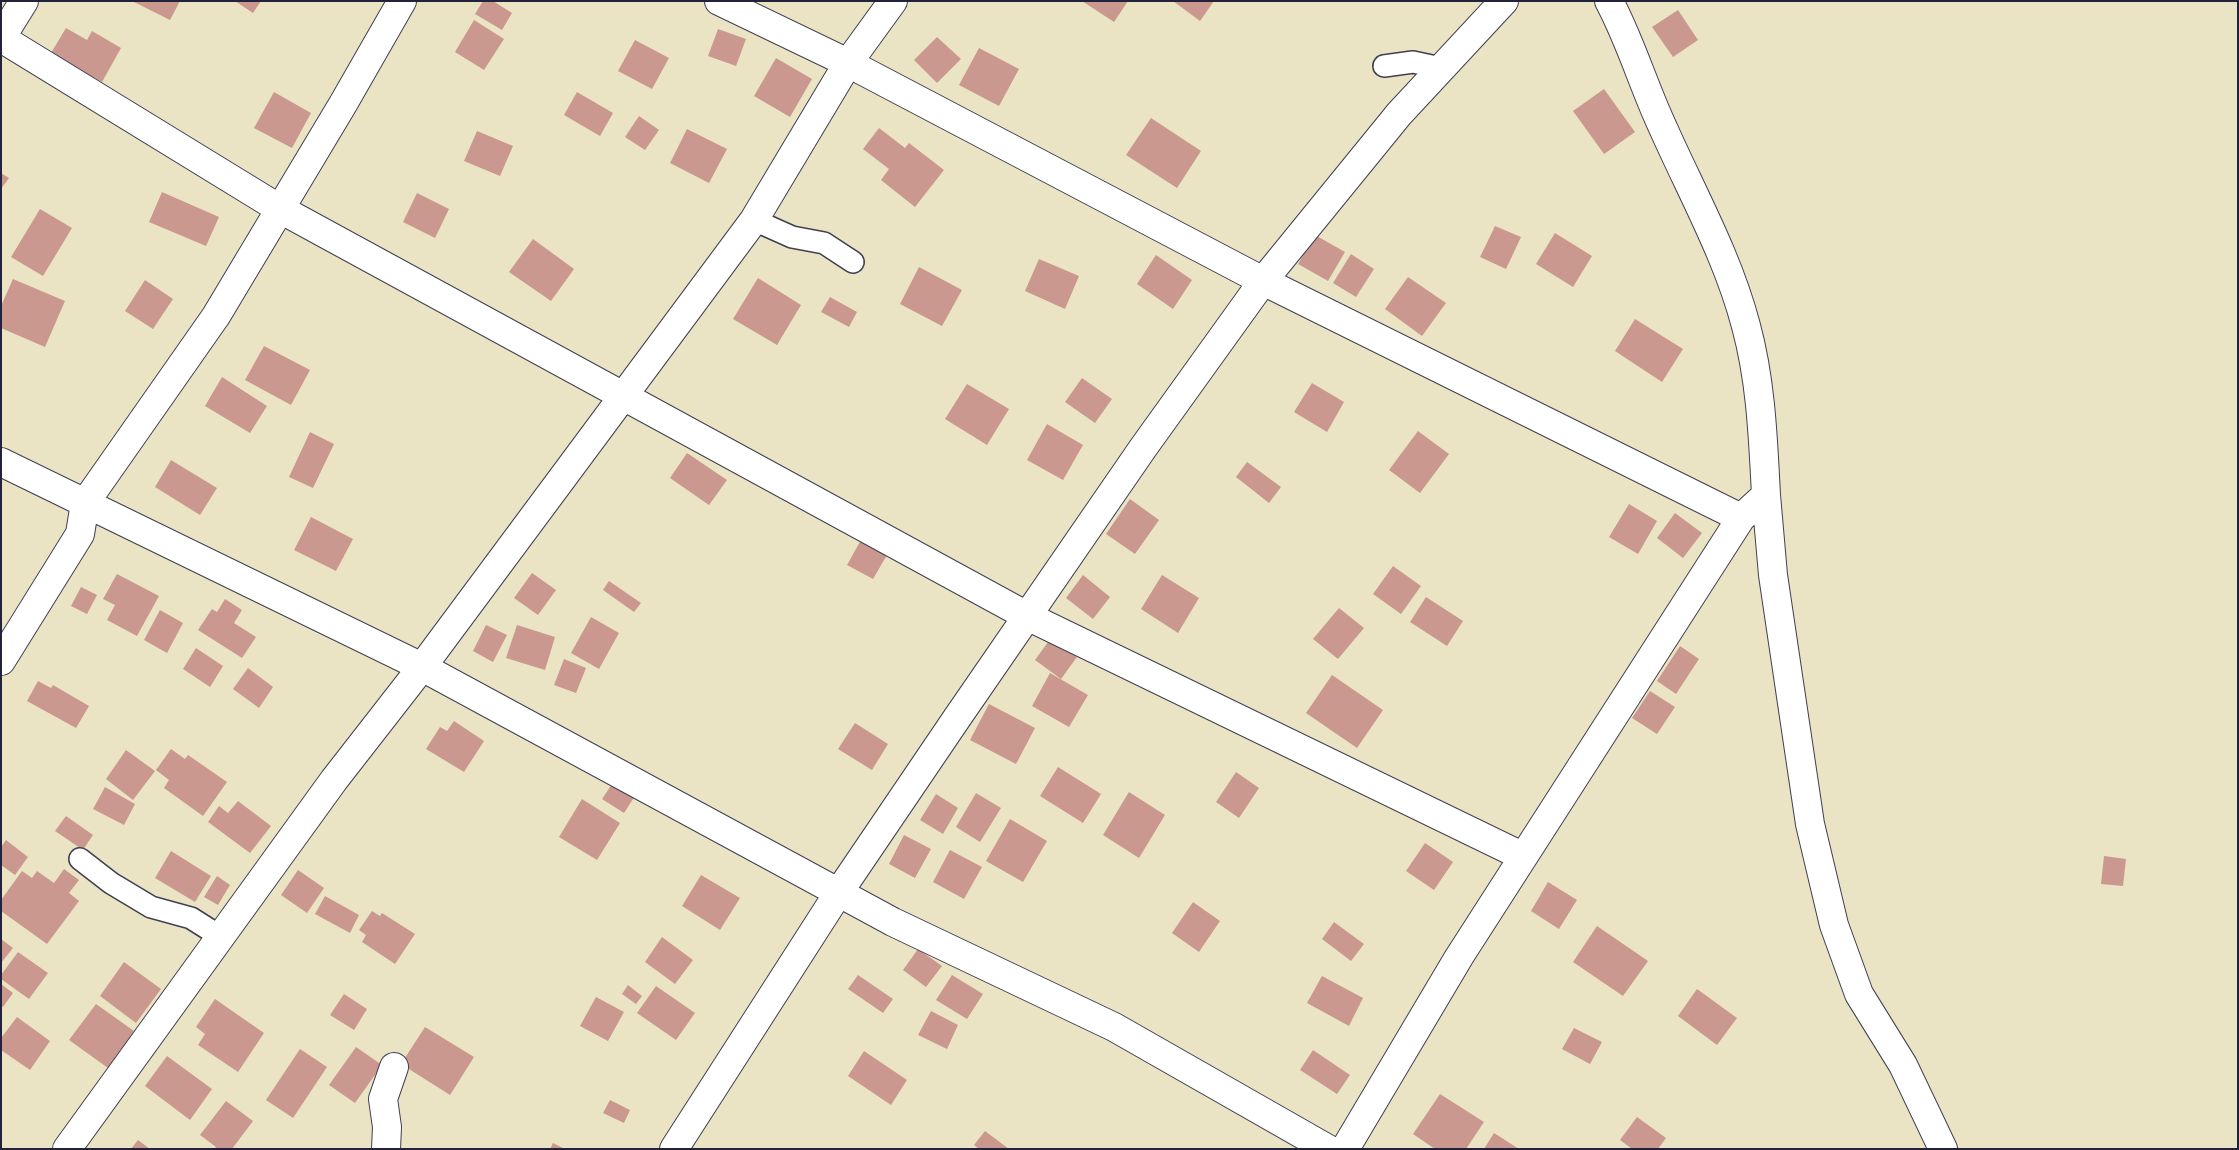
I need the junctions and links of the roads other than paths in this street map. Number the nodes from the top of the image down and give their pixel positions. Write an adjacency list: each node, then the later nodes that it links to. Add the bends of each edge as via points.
1 (24, 1): 7 (street)
2 (402, 1): 11 (street)
3 (719, 1): 8 (street)
4 (893, 1): 8 (street)
5 (1504, 1): 10 (street)
6 (1609, 1): 17 (street, via 1663,130 1718,243 1746,326 1761,402)
7 (1, 38): 11 (street)
8 (848, 63): 12 (street); 14 (street)
9 (1384, 66): 10 (lane, via 1413,62)
10 (1441, 68): 14 (street, via 1399,114)
11 (280, 209): 15 (street); 18 (street, via 216,316)
12 (754, 220): 13 (lane, via 792,237 824,244); 15 (street)
13 (853, 262)
14 (1263, 281): 19 (street); 20 (street)
15 (622, 396): 20 (street); 22 (street)
16 (1, 462): 18 (street)
17 (1766, 495): 19 (street); 33 (street, via 1773,576 1810,824 1834,925 1859,994 1903,1065)
18 (85, 503): 21 (street, via 80,534); 22 (street)
19 (1741, 518): 23 (street)
20 (1027, 616): 23 (street); 25 (street)
21 (1, 661)
22 (422, 667): 25 (street); 26 (street, via 334,780)
23 (1522, 856): 32 (street)
24 (80, 859): 26 (lane, via 110,883 151,908 190,918)
25 (840, 892): 30 (street); 31 (street, via 893,922 1114,1027)
26 (221, 937): 28 (street)
27 (394, 1067): 29 (street, via 383,1099)
28 (67, 1149)
29 (386, 1149)
30 (674, 1149)
31 (1328, 1149)
32 (1344, 1149)
33 (1943, 1149)

